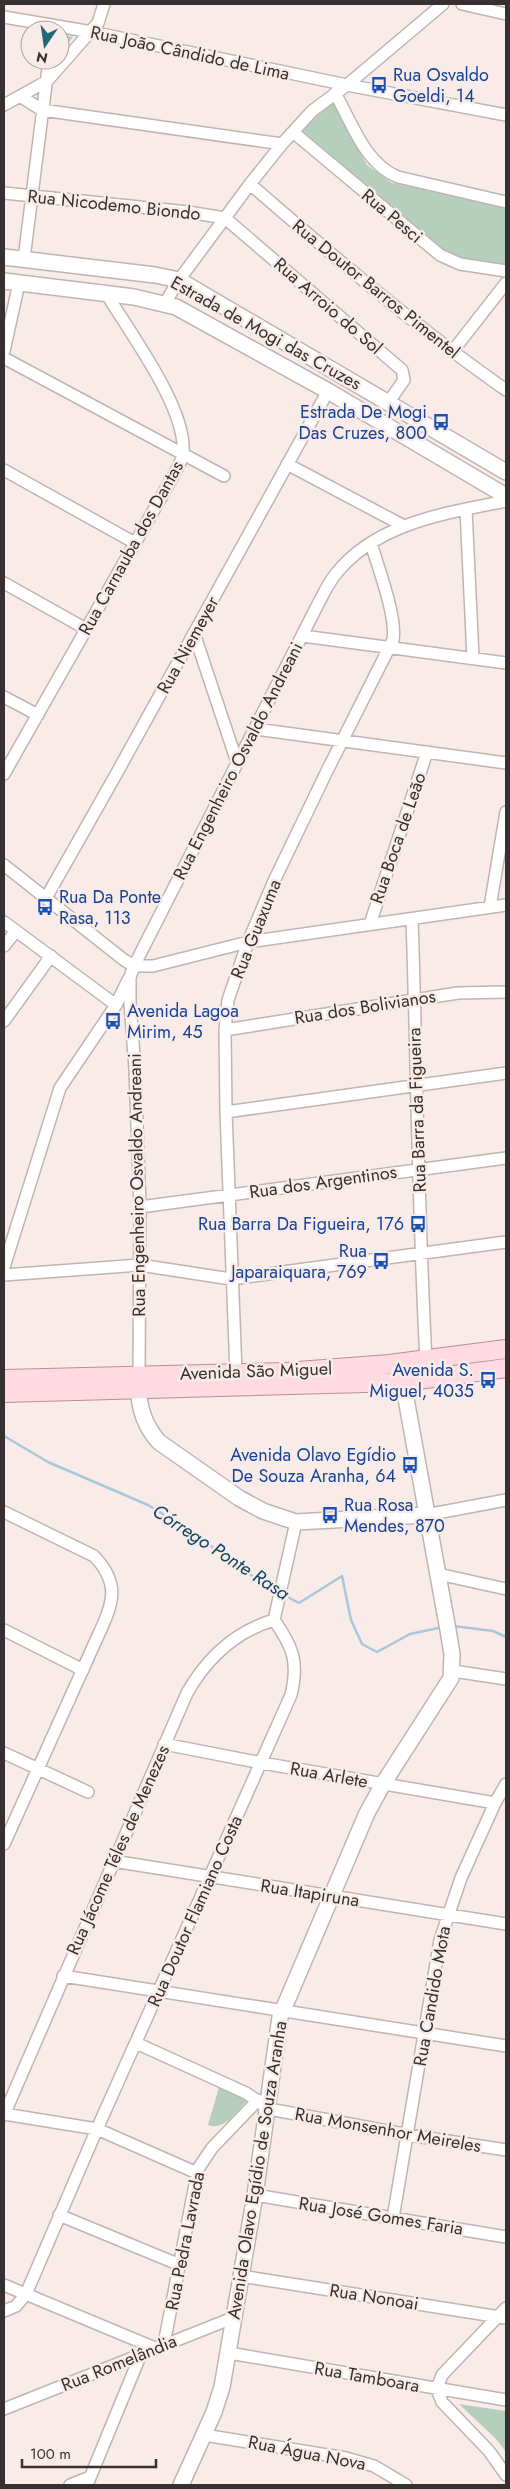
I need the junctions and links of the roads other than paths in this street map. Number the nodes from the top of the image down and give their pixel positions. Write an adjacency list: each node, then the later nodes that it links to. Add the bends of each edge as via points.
1 (104, 4): 8 (street)
2 (443, 4): 11 (street)
3 (462, 4): 4 (street)
4 (506, 14)
5 (4, 17): 6 (street, Rua João Cândido de Lima)
6 (20, 21)
7 (70, 30): 8 (street, Rua João Cândido de Lima)
8 (92, 32): 10 (street); 11 (street, Rua João Cândido de Lima)
9 (48, 70): 10 (street)
10 (48, 80): 13 (street); 15 (street)
11 (347, 85): 12 (street); 16 (street, Rua João Cândido de Lima)
12 (335, 93): 17 (street); 22 (street, via 371,158 383,170 398,177)
13 (20, 96): 14 (street); 15 (street)
14 (4, 105)
15 (42, 110): 18 (street); 21 (street)
16 (506, 115)
17 (293, 132): 18 (street); 26 (street, Rua Pesci, via 440,255 460,264)
18 (282, 144): 19 (street)
19 (250, 184): 23 (street); 34 (street, Rua Doutor Barros Pimentel)
20 (4, 193): 21 (street, Rua Nicodemo Biondo)
21 (32, 197): 23 (street, Rua Nicodemo Biondo); 25 (street)
22 (506, 202)
23 (225, 218): 27 (street); 38 (street, Rua Arroio do Sol, via 402,370 404,380)
24 (4, 256): 25 (main road, Estrada de Mogi das Cruzes)
25 (24, 259): 27 (main road, Estrada de Mogi das Cruzes)
26 (506, 271)
27 (179, 280): 32 (street); 38 (main road, Estrada de Mogi das Cruzes)
28 (4, 281): 29 (main road, Estrada de Mogi das Cruzes)
29 (19, 283): 31 (main road, Estrada de Mogi das Cruzes); 33 (street)
30 (506, 283): 34 (street)
31 (106, 293): 32 (main road, Estrada de Mogi das Cruzes); 39 (street, Rua Carnauba dos Dantas, via 170,398 181,431)
32 (165, 303): 37 (main road, Estrada de Mogi das Cruzes)
33 (4, 351)
34 (452, 352): 36 (street, Rua Doutor Barros Pimentel)
35 (4, 358): 39 (street)
36 (506, 390)
37 (328, 391): 40 (street, Rua Niemeyer); 44 (main road, Estrada de Mogi das Cruzes)
38 (388, 403): 42 (main road, Estrada de Mogi das Cruzes)
39 (183, 454): 43 (street); 48 (street, Rua Carnauba dos Dantas)
40 (287, 464): 47 (street); 52 (street, Rua Niemeyer)
41 (4, 470): 48 (street)
42 (506, 472)
43 (224, 476)
44 (506, 496)
45 (506, 501): 46 (street, Rua Engenheiro Osvaldo Andreani)
46 (466, 509): 47 (street, Rua Engenheiro Osvaldo Andreani); 55 (street)
47 (404, 526): 49 (street, Rua Engenheiro Osvaldo Andreani)
48 (135, 543): 51 (street, Rua Carnauba dos Dantas)
49 (371, 543): 53 (street, Rua Engenheiro Osvaldo Andreani, via 348,560 334,576); 54 (street, Rua Guaxuma, via 393,626)
50 (4, 583): 51 (street)
51 (86, 629): 58 (street, Rua Carnauba dos Dantas)
52 (194, 633): 62 (street); 67 (street, Rua Niemeyer)
53 (302, 636): 54 (street); 59 (street, Rua Engenheiro Osvaldo Andreani)
54 (391, 647): 55 (street); 60 (street, Rua Guaxuma)
55 (473, 658): 56 (street)
56 (506, 663)
57 (4, 697): 58 (street)
58 (38, 715): 64 (street, Rua Carnauba dos Dantas)
59 (256, 729): 60 (street); 62 (street, Rua Engenheiro Osvaldo Andreani)
60 (343, 739): 61 (street); 74 (street, Rua Guaxuma)
61 (428, 752): 63 (street); 72 (street, Rua Boca de Leão)
62 (237, 762): 77 (street, Rua Engenheiro Osvaldo Andreani)
63 (506, 763)
64 (4, 774)
65 (506, 812): 69 (street)
66 (4, 865): 67 (street)
67 (46, 898): 77 (street)
68 (506, 905): 69 (street)
69 (490, 907): 70 (street)
70 (412, 918): 72 (street); 79 (street, Rua Barra da Figueira)
71 (4, 922): 73 (street)
72 (370, 924): 74 (street)
73 (16, 931): 75 (street); 76 (street)
74 (248, 942): 77 (street); 82 (street, Rua Guaxuma, via 228,1000)
75 (4, 946)
76 (51, 956): 80 (street); 81 (street)
77 (132, 972): 80 (street); 89 (street, Rua Engenheiro Osvaldo Andreani)
78 (506, 992): 79 (street, Rua dos Bolivianos, via 458,993)
79 (414, 999): 82 (street, Rua dos Bolivianos); 84 (street, Rua Barra da Figueira)
80 (116, 1005): 93 (street, via 60,1088)
81 (4, 1021)
82 (225, 1030): 85 (street, Rua Guaxuma)
83 (506, 1073): 84 (street)
84 (418, 1085): 85 (street); 87 (street, Rua Barra da Figueira)
85 (226, 1112): 88 (street, Rua Guaxuma)
86 (506, 1158): 87 (street, Rua dos Argentinos)
87 (419, 1168): 88 (street, Rua dos Argentinos); 91 (street, Rua Barra da Figueira)
88 (230, 1196): 89 (street, Rua dos Argentinos); 95 (street, Rua Guaxuma)
89 (140, 1207): 92 (street, Rua Engenheiro Osvaldo Andreani)
90 (506, 1242): 91 (street)
91 (420, 1255): 95 (street); 98 (street, Rua Barra da Figueira)
92 (140, 1264): 94 (street); 95 (street); 103 (street, Rua Engenheiro Osvaldo Andreani)
93 (4, 1267)
94 (4, 1274)
95 (231, 1279): 100 (street, Rua Guaxuma)
96 (506, 1349): 97 (main road, Avenida São Miguel)
97 (448, 1358): 98 (main road, Avenida São Miguel); 102 (main road, via 405,1369)
98 (426, 1360): 100 (main road, Avenida São Miguel)
99 (506, 1368): 102 (main road, Avenida São Miguel)
100 (236, 1373): 103 (main road, Avenida São Miguel)
101 (4, 1378): 103 (main road, Avenida São Miguel)
102 (403, 1382): 103 (main road, Avenida São Miguel); 107 (main road)
103 (139, 1383): 104 (main road, Avenida São Miguel); 108 (main road, via 141,1411 153,1434 166,1447 239,1498 263,1511)
104 (4, 1393)
105 (506, 1500): 107 (street)
106 (4, 1512): 113 (street, via 94,1556 110,1577 111,1602)
107 (426, 1515): 108 (main road); 109 (main road)
108 (296, 1522): 111 (street)
109 (438, 1574): 110 (street); 114 (main road)
110 (506, 1589)
111 (274, 1620): 116 (street, Rua Jácome Téles de Menezes, via 263,1623 217,1651 200,1670); 118 (street, Rua Doutor Flamiano Costa, via 288,1639 296,1664 295,1678)
112 (4, 1630): 113 (street)
113 (83, 1670): 119 (street)
114 (453, 1671): 115 (street); 120 (main road, Avenida Olavo Egídio de Souza Aranha, via 445,1690)
115 (506, 1679)
116 (164, 1744): 118 (street, Rua Arlete); 125 (street, Rua Jácome Téles de Menezes)
117 (4, 1753): 119 (street)
118 (262, 1763): 120 (street, Rua Arlete); 126 (street, Rua Doutor Flamiano Costa)
119 (38, 1769): 122 (street); 124 (street)
120 (383, 1784): 123 (street, Rua Arlete); 127 (main road, Avenida Olavo Egídio de Souza Aranha)
121 (506, 1784): 123 (street, Rua Candido Mota)
122 (88, 1792)
123 (495, 1804): 128 (street, Rua Candido Mota)
124 (4, 1844)
125 (113, 1861): 126 (street, Rua Itapiruna); 130 (street, Rua Jácome Téles de Menezes)
126 (210, 1877): 127 (street, Rua Itapiruna); 131 (street, Rua Doutor Flamiano Costa)
127 (331, 1897): 128 (street, Rua Itapiruna); 132 (main road, Avenida Olavo Egídio de Souza Aranha)
128 (447, 1914): 129 (street, Rua Itapiruna); 133 (street, Rua Candido Mota)
129 (506, 1924)
130 (63, 1976): 131 (street); 137 (street, Rua Jácome Téles de Menezes)
131 (159, 1991): 132 (street); 134 (street, Rua Doutor Flamiano Costa)
132 (283, 2010): 133 (street); 136 (main road, Avenida Olavo Egídio de Souza Aranha)
133 (424, 2034): 135 (street); 139 (street, Rua Candido Mota)
134 (136, 2043): 136 (street, Rua Monsenhor Meireles); 138 (street, Rua Doutor Flamiano Costa)
135 (506, 2046)
136 (264, 2104): 139 (street, Rua Monsenhor Meireles); 141 (street, Rua Pedra Lavrada, via 212,2148 201,2161); 142 (main road, Avenida Olavo Egídio de Souza Aranha)
137 (4, 2114): 138 (street)
138 (97, 2129): 141 (street); 143 (street, Rua Doutor Flamiano Costa)
139 (409, 2135): 140 (street, Rua Monsenhor Meireles); 144 (street, Rua Candido Mota)
140 (506, 2150)
141 (197, 2173): 146 (street, Rua Pedra Lavrada)
142 (255, 2195): 144 (street, Rua José Gomes Faria); 147 (main road, Avenida Olavo Egídio de Souza Aranha)
143 (59, 2215): 146 (street); 149 (street, Rua Doutor Flamiano Costa)
144 (393, 2218): 145 (street, Rua José Gomes Faria)
145 (506, 2236)
146 (180, 2265): 154 (street, Rua Pedra Lavrada)
147 (242, 2276): 152 (main road, Avenida Olavo Egídio de Souza Aranha); 153 (street, Rua Nonoai)
148 (4, 2285): 149 (street)
149 (26, 2294): 151 (street, via 16,2306); 154 (street)
150 (506, 2308): 153 (street)
151 (4, 2312)
152 (235, 2316): 154 (street, Rua Romelândia); 155 (main road, Avenida Olavo Egídio de Souza Aranha)
153 (502, 2318): 157 (street, via 442,2375)
154 (160, 2346): 156 (street, Rua Romelândia)
155 (229, 2353): 157 (street, Rua Tamboara); 160 (main road, Avenida Olavo Egídio de Souza Aranha, via 222,2387)
156 (141, 2354): 159 (street, Rua Romelândia); 162 (street)
157 (437, 2389): 158 (street, Rua Tamboara); 161 (street, via 442,2402 489,2451)
158 (506, 2400)
159 (4, 2409)
160 (204, 2434): 164 (main road, Avenida Olavo Egídio de Souza Aranha); 165 (street, Rua Água Nova, via 346,2458 374,2466)
161 (506, 2475)
162 (89, 2481): 163 (street)
163 (70, 2485)
164 (181, 2485)
165 (406, 2485)

